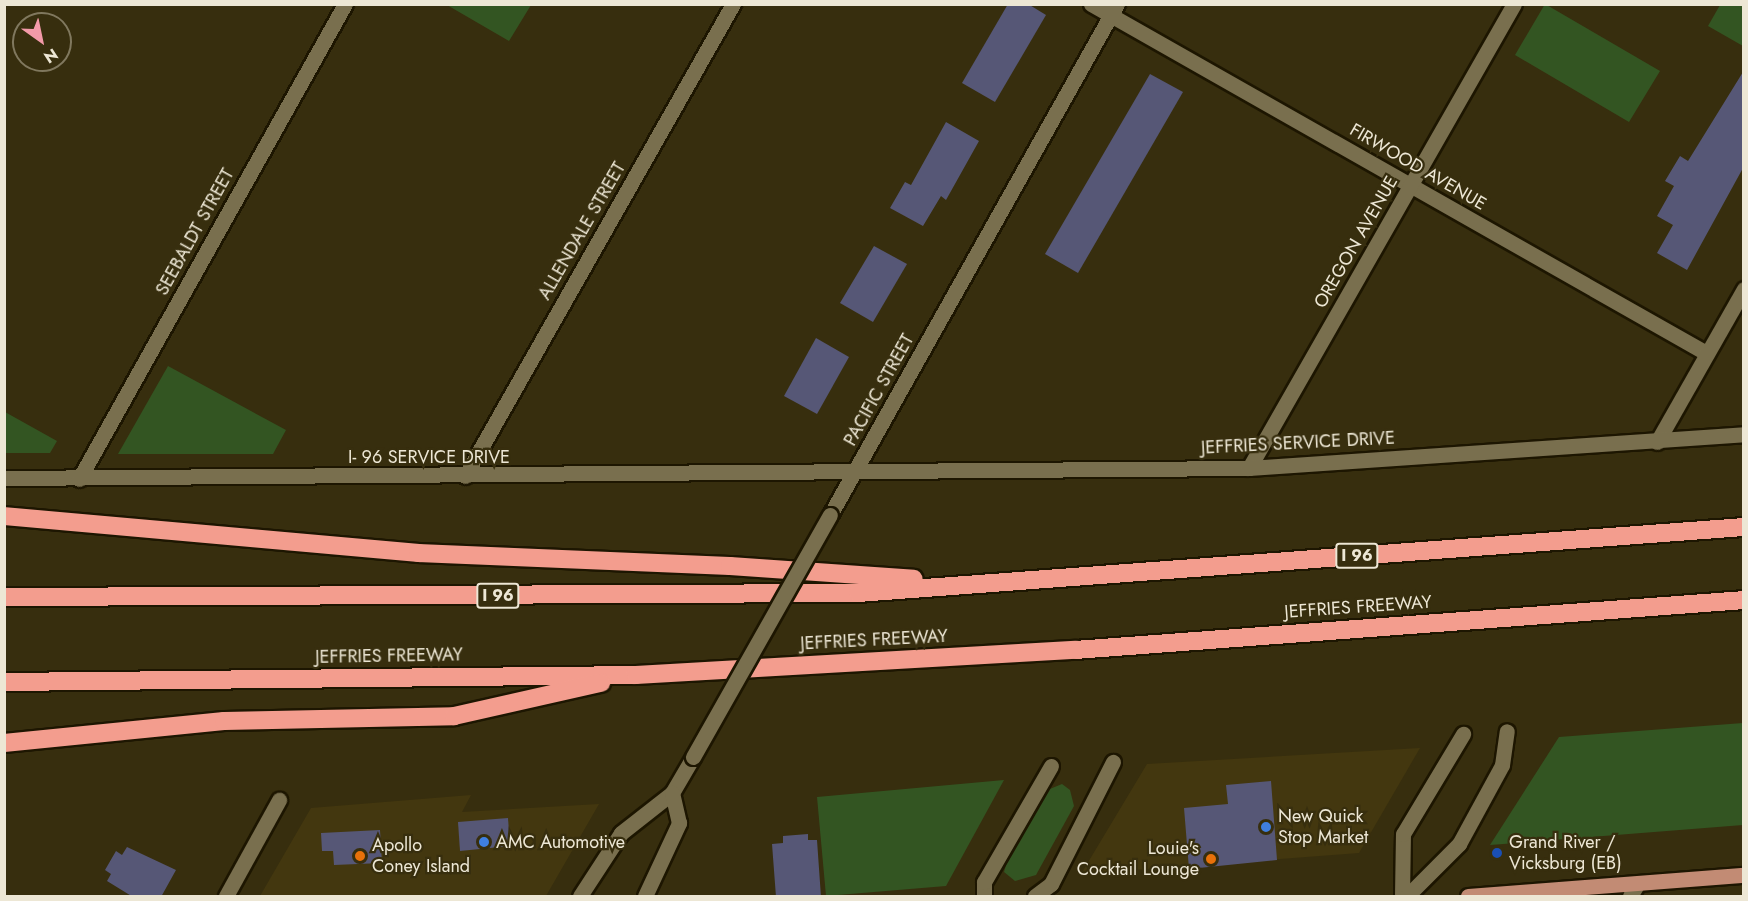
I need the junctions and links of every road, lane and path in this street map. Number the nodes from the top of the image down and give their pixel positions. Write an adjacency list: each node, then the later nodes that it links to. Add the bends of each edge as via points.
1 (345, 4): 15 (street, SEEBALDT STREET)
2 (733, 4): 13 (street, ALLENDALE STREET)
3 (1091, 4): 5 (street, FIRWOOD AVENUE)
4 (1514, 4): 6 (street, OREGON AVENUE)
5 (1114, 10): 6 (street, FIRWOOD AVENUE); 12 (street, PACIFIC STREET)
6 (1411, 185): 8 (street, FIRWOOD AVENUE); 11 (street, OREGON AVENUE)
7 (1743, 288): 8 (street)
8 (1706, 353): 10 (street)
9 (1743, 434): 10 (street, JEFFRIES SERVICE DRIVE)
10 (1657, 442): 11 (street, JEFFRIES SERVICE DRIVE)
11 (1249, 468): 12 (street, JEFFRIES SERVICE DRIVE)
12 (854, 473): 13 (street, I- 96 SERVICE DRIVE); 28 (street, PACIFIC STREET, bridge)
13 (465, 476): 15 (street, I- 96 SERVICE DRIVE)
14 (4, 478): 15 (street, I- 96 SERVICE DRIVE)
15 (79, 478)
16 (4, 516): 18 (highway, via 418,553 730,566)
17 (1743, 527): 18 (highway, I 96)
18 (970, 584): 19 (highway, I 96, via 858,593)
19 (4, 597)
20 (1743, 600): 21 (highway, JEFFRIES FREEWAY, via 1087,649)
21 (636, 675): 22 (highway, JEFFRIES FREEWAY); 25 (highway, via 454,716 224,721)
22 (4, 682)
23 (1507, 730): 38 (street, via 1502,765 1459,844)
24 (1463, 734): 37 (street, via 1403,834)
25 (4, 743)
26 (1113, 762): 36 (street, via 1051,884)
27 (1051, 766): 35 (street, via 984,882)
28 (672, 793): 33 (street, PACIFIC STREET, via 621,833); 34 (street, via 679,823)
29 (279, 800): 32 (street)
30 (1743, 875): 31 (main road)
31 (1634, 890): 39 (main road)
32 (226, 897)
33 (579, 897)
34 (645, 897)
35 (984, 897)
36 (1035, 897)
37 (1402, 897)
38 (1407, 897)
39 (1468, 897)

